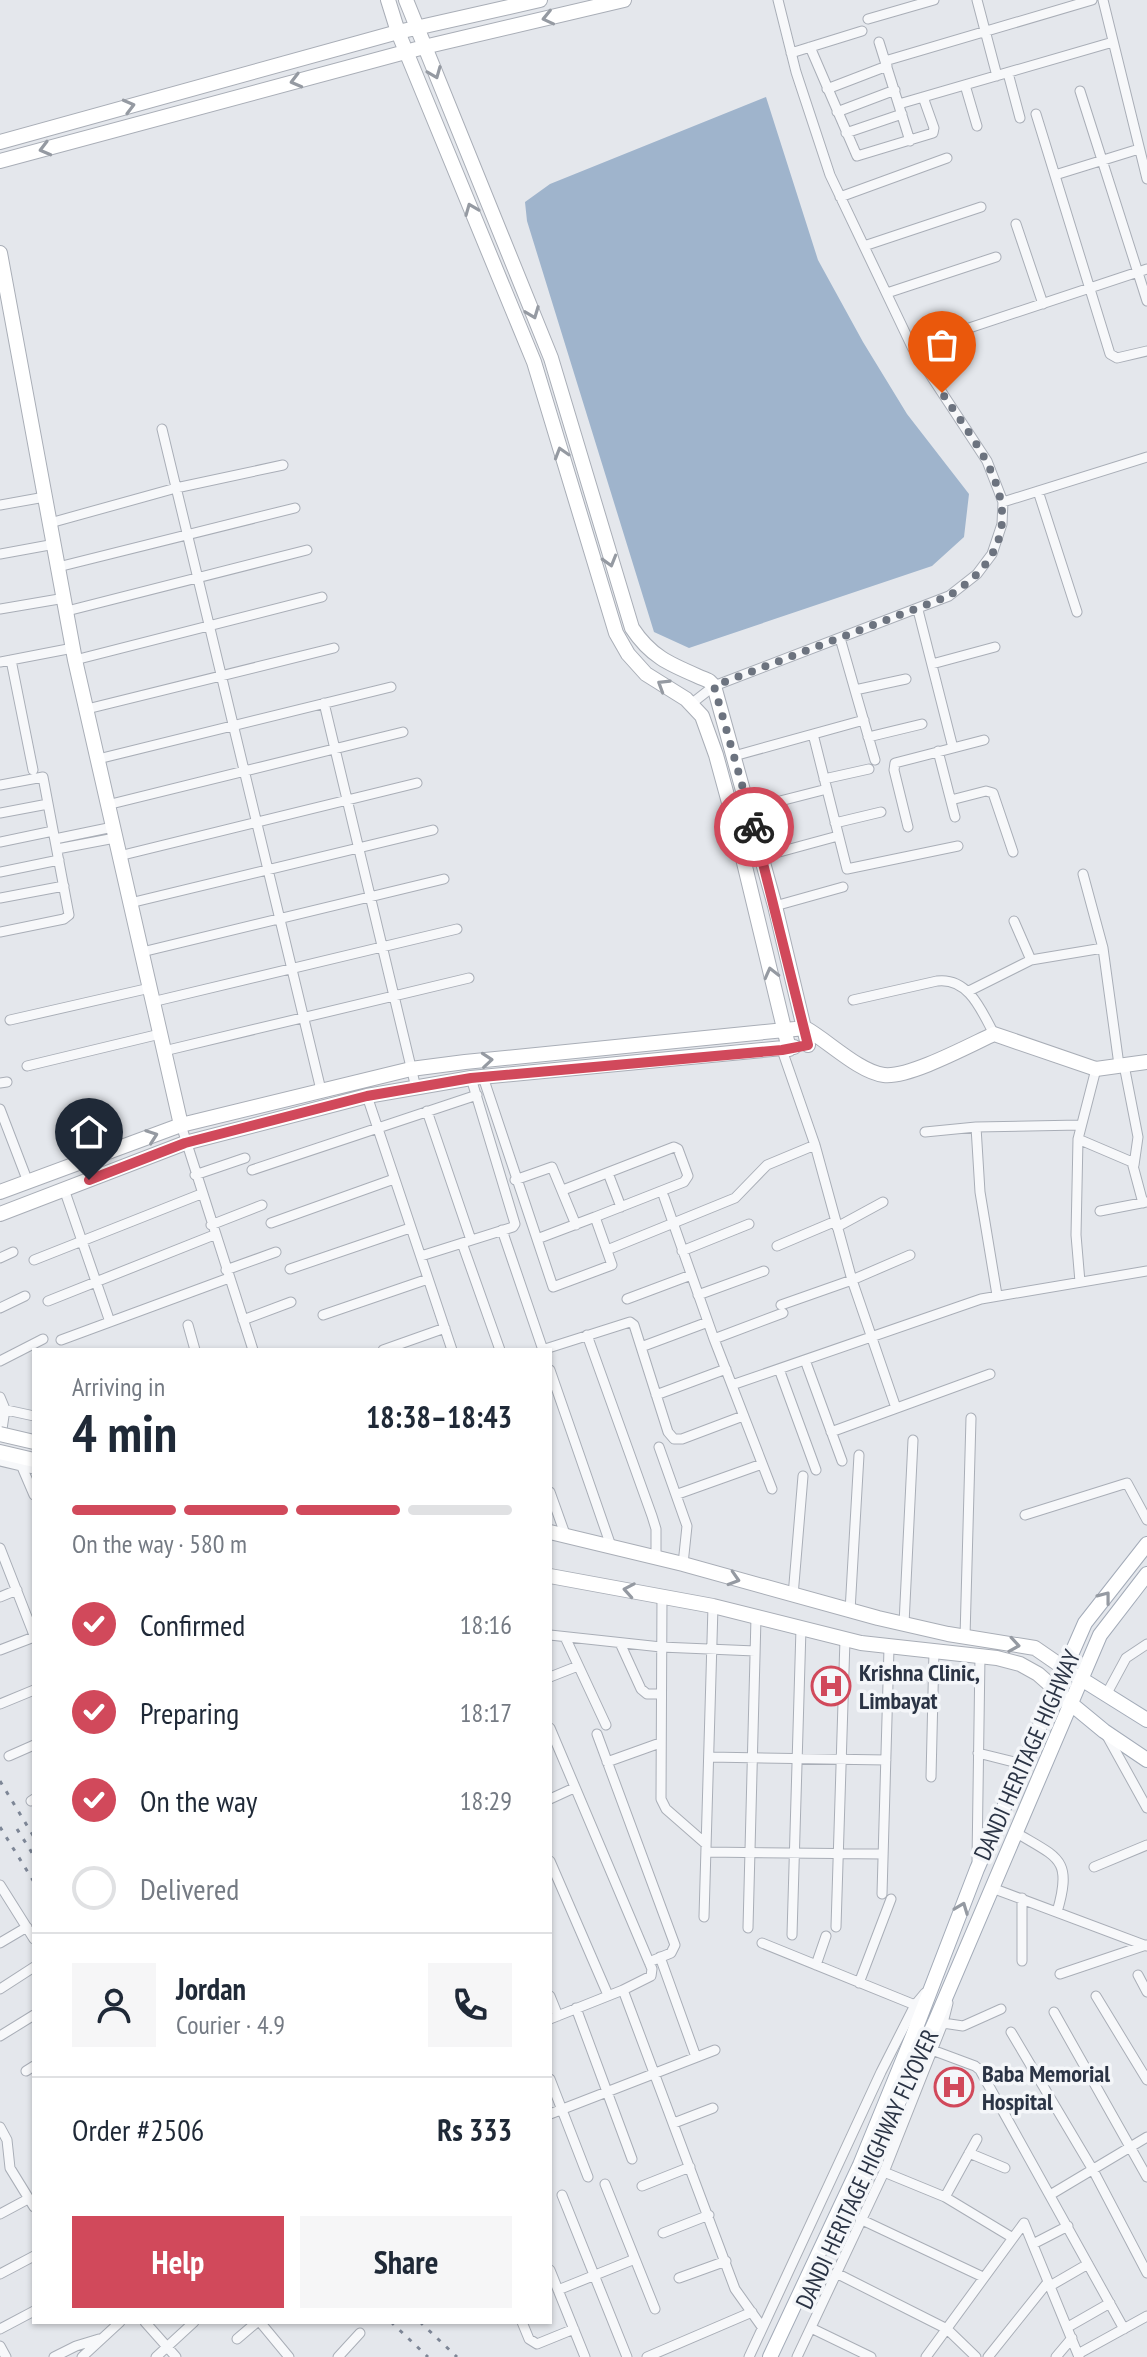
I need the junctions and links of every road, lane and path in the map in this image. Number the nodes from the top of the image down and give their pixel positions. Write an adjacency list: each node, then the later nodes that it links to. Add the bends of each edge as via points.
1 (388, 0): 13 (street)
2 (406, 0): 11 (street)
3 (540, 0): 11 (street)
4 (624, 0): 17 (street, one-way to 17)
5 (778, 0): 20 (street)
6 (934, 0): 10 (street)
7 (977, 0): 14 (street)
8 (1092, 0): 14 (street)
9 (1103, 0): 16 (street)
10 (868, 19)
11 (416, 28): 13 (street); 17 (street)
12 (862, 31): 18 (street)
13 (398, 32): 19 (street); 36 (street, one-way to 13)
14 (985, 32): 21 (street); 23 (street)
15 (879, 42): 21 (street)
16 (1113, 42): 22 (street); 37 (street)
17 (424, 47): 19 (street); 87 (street, one-way to 87, via 551,358 632,628 661,660)
18 (810, 47): 20 (street); 25 (street)
19 (406, 52): 39 (street, one-way to 39); 91 (street, one-way to 19, via 646,674 616,633 534,362)
20 (791, 53): 43 (street)
21 (886, 63): 25 (street); 26 (street)
22 (1008, 73): 23 (street); 32 (street)
23 (997, 76): 24 (street)
24 (965, 85): 28 (street); 33 (street)
25 (827, 89): 30 (street)
26 (895, 90): 29 (street); 30 (street)
27 (1080, 91): 40 (street)
28 (923, 97): 29 (street); 35 (street, via 934,132)
29 (901, 109): 34 (street); 35 (street)
30 (837, 112): 34 (street)
31 (1036, 114): 41 (street)
32 (1020, 118)
33 (977, 126)
34 (846, 133): 35 (street, via 860,157)
35 (910, 141)
36 (0, 142)
37 (1139, 149): 40 (street); 42 (street)
38 (947, 158): 43 (street)
39 (0, 161)
40 (1102, 161): 41 (street); 49 (street)
41 (1055, 175): 50 (street)
42 (1147, 179)
43 (840, 197): 46 (street)
44 (981, 207): 46 (street)
45 (1016, 224): 53 (street)
46 (864, 246): 51 (street)
47 (0, 253): 61 (street)
48 (996, 257): 51 (street)
49 (1142, 271): 50 (street); 52 (street)
50 (1089, 288): 53 (street); 55 (street, via 1113,358)
51 (887, 293): 54 (street)
52 (1147, 301)
53 (1043, 304): 54 (street)
54 (912, 347): 62 (street, via 987,461)
55 (1147, 351)
56 (162, 429): 59 (street)
57 (1147, 457): 60 (street)
58 (283, 465): 59 (street)
59 (176, 488): 65 (street); 66 (street)
60 (1038, 491): 62 (street); 76 (street)
61 (45, 497): 63 (street); 65 (street)
62 (1003, 502): 75 (street, via 992,554 977,574 949,596)
63 (0, 505)
64 (295, 508): 66 (street)
65 (50, 523): 67 (street)
66 (187, 535): 70 (street); 71 (street)
67 (55, 544): 69 (street); 70 (street)
68 (307, 550): 71 (street)
69 (0, 554)
70 (58, 567): 73 (street)
71 (197, 578): 73 (street); 77 (street)
72 (322, 597): 77 (street)
73 (66, 604): 74 (street); 81 (street)
74 (0, 609)
75 (918, 610): 78 (street); 84 (street)
76 (1077, 612)
77 (209, 626): 81 (street); 85 (street)
78 (840, 638): 87 (street); 89 (street)
79 (995, 647): 84 (street)
80 (334, 648): 85 (street)
81 (74, 654): 82 (street); 92 (street)
82 (11, 660): 83 (street); 105 (street)
83 (0, 662)
84 (932, 664): 100 (street)
85 (221, 676): 92 (street); 95 (street)
86 (906, 679): 89 (street)
87 (714, 686): 91 (street); 103 (street)
88 (391, 687): 90 (street)
89 (855, 690): 93 (street)
90 (324, 703): 95 (street); 101 (street)
91 (691, 704): 158 (street, one-way to 91, via 716,755 702,716)
92 (87, 709): 104 (street)
93 (864, 720): 97 (street); 98 (street)
94 (922, 724): 98 (street)
95 (232, 726): 104 (street); 106 (street)
96 (403, 732): 101 (street)
97 (813, 734): 103 (street); 108 (street)
98 (868, 737): 108 (street, via 872,765)
99 (984, 740): 100 (street)
100 (953, 748): 102 (street)
101 (334, 750): 106 (street); 110 (street)
102 (938, 751): 111 (street); 120 (street, via 893,766)
103 (734, 756): 114 (street)
104 (98, 759): 113 (street)
105 (33, 770)
106 (244, 773): 113 (street); 118 (street)
107 (417, 783): 110 (street)
108 (825, 784): 114 (street); 119 (street)
109 (0, 785): 112 (street, via 43,777)
110 (346, 800): 118 (street); 127 (street)
111 (951, 800): 117 (street); 128 (street, via 993,793)
112 (48, 804): 116 (street); 125 (street)
113 (107, 805): 122 (street)
114 (749, 809): 130 (street)
115 (881, 812): 119 (street)
116 (0, 813)
117 (955, 817)
118 (255, 823): 129 (street); 131 (street)
119 (835, 823): 123 (street)
120 (908, 827)
121 (433, 830): 127 (street)
122 (114, 832): 125 (street); 129 (street)
123 (838, 836): 126 (street, via 850,871); 130 (street)
124 (0, 842): 125 (street)
125 (56, 845): 132 (street); 135 (street)
126 (958, 846)
127 (357, 848): 131 (street); 138 (street)
128 (1013, 852)
129 (119, 856): 139 (street)
130 (761, 857): 140 (street)
131 (267, 870): 139 (street); 141 (street)
132 (0, 872)
133 (1083, 874): 146 (street)
134 (444, 879): 138 (street)
135 (64, 886): 137 (street); 144 (street, via 68,917)
136 (843, 887): 140 (street)
137 (0, 898)
138 (369, 898): 141 (street); 145 (street)
139 (130, 903): 147 (street)
140 (775, 906): 157 (street)
141 (279, 919): 147 (street); 149 (street)
142 (1014, 921): 148 (street)
143 (457, 929): 145 (street)
144 (0, 932)
145 (382, 947): 149 (street); 153 (street)
146 (1103, 948): 148 (street); 165 (street)
147 (142, 952): 152 (street)
148 (1031, 960): 151 (street)
149 (290, 969): 152 (street); 155 (street)
150 (469, 978): 153 (street)
151 (969, 991): 154 (street, via 944,980); 160 (street)
152 (151, 995): 156 (street); 159 (street)
153 (394, 995): 155 (street); 167 (street)
154 (853, 1000)
155 (302, 1018): 163 (street); 171 (street)
156 (10, 1020)
157 (805, 1028): 158 (street); 161 (street)
158 (786, 1030): 162 (street); 167 (street, one-way to 158)
159 (160, 1034): 163 (street); 166 (street)
160 (994, 1034): 161 (street, via 904,1073 883,1075); 168 (street)
161 (814, 1041): 162 (street)
162 (785, 1049): 169 (street); 183 (street)
163 (164, 1051): 176 (street)
164 (1147, 1062): 165 (street)
165 (1122, 1065): 168 (street); 185 (street, via 1138,1137)
166 (27, 1066)
167 (411, 1069): 170 (street); 171 (street)
168 (1096, 1069): 177 (street)
169 (477, 1077): 170 (street); 172 (street); 190 (street)
170 (416, 1088): 173 (street)
171 (321, 1090): 176 (street)
172 (477, 1095): 175 (street); 211 (street, via 515,1220 513,1227)
173 (367, 1096): 179 (street); 182 (street)
174 (0, 1109): 191 (street)
175 (427, 1111): 179 (street); 214 (street)
176 (181, 1125): 182 (street); 191 (street, one-way to 176)
177 (1080, 1125): 178 (street); 181 (street)
178 (976, 1127): 180 (street); 234 (street, via 980,1192)
179 (378, 1128): 186 (street); 189 (street)
180 (925, 1132)
181 (1078, 1139): 185 (street); 232 (street)
182 (185, 1143): 188 (street); 192 (street)
183 (815, 1145): 206 (street); 208 (street, via 767,1165 735,1198)
184 (245, 1158): 188 (street)
185 (1134, 1165): 198 (street)
186 (252, 1170)
187 (608, 1173): 193 (street); 200 (street); 200 (street, via 674,1147 688,1173 684,1182)
188 (195, 1175): 195 (street)
189 (394, 1179): 204 (street); 209 (street)
190 (515, 1180): 193 (street, via 551,1166); 212 (street)
191 (28, 1182): 194 (street)
192 (64, 1189): 202 (street); 213 (street)
193 (563, 1190): 207 (street)
194 (0, 1192)
195 (201, 1194): 210 (street); 213 (street)
196 (664, 1197): 208 (street)
197 (883, 1202): 206 (street)
198 (1145, 1202): 201 (street)
199 (262, 1205): 210 (street)
200 (621, 1207): 203 (street)
201 (1100, 1211)
202 (0, 1214)
203 (595, 1217): 207 (street); 212 (street, via 610,1267 556,1288)
204 (271, 1223)
205 (749, 1224): 217 (street)
206 (837, 1224): 215 (street); 230 (street)
207 (576, 1225): 212 (street)
208 (673, 1225): 216 (street); 217 (street)
209 (410, 1228): 221 (street); 224 (street)
210 (213, 1230): 227 (street); 231 (street)
211 (502, 1230): 214 (street); 257 (street)
212 (537, 1239)
213 (82, 1241): 223 (street); 231 (street)
214 (467, 1242): 221 (street); 256 (street)
215 (777, 1246)
216 (612, 1248)
217 (682, 1251): 228 (street)
218 (13, 1252): 222 (street)
219 (276, 1252): 227 (street)
220 (910, 1255): 230 (street)
221 (421, 1256): 229 (street)
222 (0, 1258)
223 (34, 1260)
224 (290, 1269)
225 (764, 1271): 233 (street)
226 (1147, 1271): 232 (street)
227 (228, 1274): 241 (street); 242 (street)
228 (691, 1275): 233 (street); 236 (street)
229 (428, 1279): 240 (street); 245 (street)
230 (852, 1280): 247 (street); 249 (street)
231 (96, 1282): 237 (street); 242 (street)
232 (1080, 1282): 234 (street)
233 (698, 1295): 243 (street)
234 (997, 1295): 247 (street)
235 (25, 1296): 239 (street)
236 (627, 1299)
237 (48, 1301)
238 (291, 1302): 241 (street)
239 (0, 1308)
240 (323, 1315)
241 (243, 1320): 253 (street)
242 (110, 1322): 250 (street)
243 (708, 1322): 249 (street); 251 (street)
244 (188, 1325): 252 (street)
245 (445, 1328): 254 (street); 255 (street)
246 (587, 1335): 251 (street, via 630,1322); 258 (street); 296 (street, via 652,1516)
247 (872, 1337): 259 (street); 268 (street)
248 (43, 1339): 260 (street)
249 (714, 1339): 261 (street)
250 (61, 1340)
251 (641, 1347): 266 (street)
252 (192, 1348)
253 (252, 1348)
254 (389, 1348)
255 (451, 1348)
256 (499, 1348)
257 (542, 1348)
258 (549, 1348)
259 (805, 1360): 262 (street); 273 (street)
260 (0, 1361)
261 (726, 1369): 265 (street); 266 (street)
262 (779, 1369): 265 (street); 284 (street)
263 (990, 1374): 268 (street)
264 (552, 1376): 294 (street)
265 (732, 1385): 271 (street)
266 (656, 1395): 271 (street, via 674,1439)
267 (0, 1397): 269 (street)
268 (896, 1408): 273 (street)
269 (3, 1409): 270 (street); 274 (street)
270 (32, 1416)
271 (743, 1416): 283 (street)
272 (971, 1418): 313 (street)
273 (831, 1432): 281 (street)
274 (0, 1437): 276 (street, bridge)
275 (913, 1440): 307 (street)
276 (32, 1442)
277 (659, 1447): 288 (street)
278 (0, 1452): 282 (street)
279 (859, 1455): 305 (street)
280 (0, 1461): 282 (street)
281 (842, 1461)
282 (28, 1463): 286 (street)
283 (762, 1464): 287 (street); 288 (street)
284 (816, 1470)
285 (803, 1476): 302 (street)
286 (32, 1484)
287 (772, 1489)
288 (678, 1494): 297 (street, via 687,1526)
289 (552, 1502): 292 (street)
290 (1025, 1515): 291 (street, via 1127,1483)
291 (1147, 1520)
292 (558, 1533): 294 (street)
293 (1147, 1544): 325 (street, DANDI HERITAGE HIGHWAY, one-way to 293, via 1085,1623)
294 (611, 1546): 296 (street)
295 (0, 1548): 300 (street)
296 (656, 1559): 297 (street)
297 (683, 1564): 302 (street, one-way to 302)
298 (1147, 1574): 327 (street, DANDI HERITAGE HIGHWAY FLYOVER, via 1100,1635)
299 (552, 1576): 301 (street, one-way to 299)
300 (17, 1590): 303 (street); 309 (street)
301 (662, 1595): 304 (street); 317 (street)
302 (793, 1596): 305 (street)
303 (0, 1597)
304 (713, 1606): 306 (street); 320 (street)
305 (850, 1611): 307 (street)
306 (756, 1617): 308 (street); 321 (street)
307 (904, 1624): 313 (street)
308 (801, 1628): 314 (street); 345 (street)
309 (32, 1631)
310 (552, 1635): 312 (street)
311 (32, 1637): 319 (street)
312 (565, 1637): 315 (street); 324 (street)
313 (965, 1637): 325 (street, one-way to 325, via 1035,1648)
314 (845, 1639): 318 (street); 346 (street)
315 (620, 1643): 317 (street); 330 (street, via 641,1689)
316 (1147, 1644): 331 (street, via 1126,1658)
317 (661, 1647): 320 (street); 330 (street)
318 (889, 1648): 322 (street); 347 (street)
319 (0, 1650)
320 (712, 1650): 321 (street); 343 (street)
321 (755, 1651): 344 (street)
322 (934, 1651): 323 (street); 351 (street)
323 (980, 1656): 328 (street, via 1020,1664); 341 (street)
324 (578, 1666): 326 (street); 335 (street)
325 (1064, 1668): 327 (street); 328 (street, DANDI HERITAGE HIGHWAY)
326 (552, 1676)
327 (1081, 1680): 331 (street); 333 (street, DANDI HERITAGE HIGHWAY FLYOVER)
328 (1055, 1689): 333 (street); 350 (street, DANDI HERITAGE HIGHWAY)
329 (32, 1691): 332 (street)
330 (661, 1694): 339 (street)
331 (1106, 1695): 334 (street)
332 (0, 1704)
333 (1070, 1704): 336 (street); 355 (street, DANDI HERITAGE HIGHWAY FLYOVER)
334 (1147, 1719)
335 (606, 1725)
336 (1104, 1731): 348 (street); 354 (street)
337 (552, 1733): 352 (street)
338 (597, 1734): 349 (street)
339 (660, 1743): 349 (street); 357 (street, via 663,1805)
340 (32, 1746): 342 (street)
341 (978, 1753): 350 (street); 364 (street)
342 (9, 1756)
343 (709, 1757): 344 (street); 357 (street)
344 (752, 1758): 345 (street); 358 (street)
345 (797, 1759): 346 (street); 359 (street)
346 (841, 1760): 347 (street); 360 (street)
347 (886, 1760): 361 (street)
348 (1147, 1760)
349 (607, 1762): 379 (street, via 675,1945 674,1951)
350 (1022, 1764): 364 (street, DANDI HERITAGE HIGHWAY)
351 (931, 1777)
352 (574, 1788): 353 (street); 381 (street)
353 (552, 1798)
354 (1147, 1808)
355 (1015, 1832): 365 (street, DANDI HERITAGE HIGHWAY FLYOVER); 368 (street, via 1062,1866 1064,1889)
356 (1147, 1845): 363 (street)
357 (706, 1848): 358 (street); 369 (street)
358 (750, 1853): 359 (street); 372 (street)
359 (795, 1853): 360 (street); 373 (street)
360 (838, 1854): 361 (street); 371 (street)
361 (883, 1854): 387 (street, via 887,1897)
362 (552, 1866): 391 (street)
363 (1094, 1867)
364 (977, 1869): 386 (street, DANDI HERITAGE HIGHWAY, one-way to 364)
365 (992, 1888): 367 (street); 399 (street, DANDI HERITAGE HIGHWAY FLYOVER)
366 (2, 1892): 370 (street)
367 (1022, 1898): 368 (street); 380 (street)
368 (1057, 1912): 378 (street)
369 (704, 1917)
370 (27, 1927): 374 (street); 376 (street)
371 (836, 1927)
372 (748, 1928)
373 (792, 1935)
374 (32, 1936)
375 (826, 1936): 382 (street)
376 (0, 1943)
377 (762, 1943): 382 (street)
378 (1146, 1945): 384 (street)
379 (660, 1957): 381 (street); 404 (street)
380 (1022, 1961)
381 (649, 1962): 389 (street, via 651,1976)
382 (816, 1965): 387 (street)
383 (32, 1968): 388 (street)
384 (1060, 1974)
385 (1138, 1975): 390 (street)
386 (933, 1981): 395 (street, DANDI HERITAGE HIGHWAY FLYOVER)
387 (859, 1983): 395 (street)
388 (0, 1989)
389 (623, 1990): 391 (street); 405 (street)
390 (1147, 1992)
391 (608, 1995): 393 (street)
392 (1096, 1996): 406 (street)
393 (576, 2008): 398 (street); 408 (street)
394 (1001, 2009): 399 (street, via 963,2026)
395 (918, 2012): 463 (street, via 881,2072); 488 (street, DANDI HERITAGE HIGHWAY FLYOVER, via 860,2165)
396 (1054, 2012): 416 (street)
397 (32, 2016): 401 (street)
398 (554, 2018)
399 (939, 2023): 403 (street); 489 (street, DANDI HERITAGE HIGHWAY FLYOVER)
400 (1011, 2032): 422 (street)
401 (2, 2035)
402 (715, 2050): 404 (street)
403 (932, 2050): 423 (street); 429 (street, via 980,2070)
404 (696, 2057): 405 (street)
405 (655, 2073): 408 (street); 412 (street)
406 (1147, 2080)
407 (552, 2084): 410 (street)
408 (608, 2091): 410 (street); 419 (street)
409 (713, 2108): 412 (street)
410 (562, 2109): 411 (street); 424 (street)
411 (552, 2113)
412 (674, 2123): 420 (street)
413 (0, 2127): 418 (street, via 7,2140)
414 (1147, 2137): 416 (street)
415 (977, 2139): 417 (street)
416 (1130, 2147): 422 (street); 425 (street)
417 (969, 2153): 421 (street); 430 (street)
418 (3, 2158): 431 (street)
419 (632, 2159)
420 (690, 2167): 427 (street); 433 (street)
421 (1005, 2168)
422 (1093, 2170): 429 (street); 444 (street)
423 (884, 2172): 430 (street); 434 (street)
424 (588, 2177)
425 (1147, 2177)
426 (605, 2184): 440 (street)
427 (642, 2186)
428 (562, 2195): 447 (street)
429 (1050, 2195): 435 (street)
430 (945, 2197): 437 (street)
431 (31, 2203): 432 (street)
432 (0, 2214)
433 (709, 2215): 436 (street); 441 (street)
434 (860, 2219): 443 (street); 448 (street)
435 (1068, 2226): 438 (street); 442 (street)
436 (663, 2233)
437 (1013, 2238): 438 (street, via 1024,2223); 448 (street)
438 (1033, 2244): 450 (street)
439 (32, 2257): 445 (street)
440 (635, 2259): 447 (street); 453 (street)
441 (726, 2261): 449 (street); 455 (street, via 735,2289)
442 (1088, 2264): 450 (street); 452 (street)
443 (836, 2273): 465 (street); 468 (street)
444 (1147, 2273)
445 (0, 2274)
446 (552, 2275): 451 (street)
447 (594, 2276): 451 (street); 485 (street)
448 (983, 2277): 468 (street)
449 (679, 2278)
450 (1049, 2284): 464 (street); 494 (street)
451 (558, 2290): 467 (street)
452 (1110, 2303): 464 (street); 469 (street)
453 (655, 2309)
454 (32, 2312): 466 (street)
455 (752, 2312): 463 (street); 486 (street)
456 (1147, 2316): 469 (street)
457 (118, 2324): 472 (street)
458 (147, 2324): 475 (street)
459 (192, 2324): 475 (street)
460 (256, 2324): 473 (street)
461 (260, 2324): 482 (street)
462 (523, 2324): 467 (street, via 537,2344)
463 (762, 2327): 487 (street)
464 (1068, 2327): 471 (street)
465 (811, 2328): 490 (street); 491 (street)
466 (0, 2329)
467 (574, 2329): 484 (street)
468 (947, 2329): 492 (street); 493 (street)
469 (1124, 2329): 477 (street)
470 (360, 2333): 483 (street)
471 (1072, 2338): 477 (street); 495 (street)
472 (101, 2339): 476 (street); 479 (street)
473 (237, 2339)
474 (0, 2346): 478 (street)
475 (168, 2346): 480 (street); 481 (street)
476 (86, 2355)
477 (1078, 2355)
478 (6, 2357)
479 (54, 2357)
480 (156, 2357)
481 (176, 2357)
482 (289, 2357)
483 (338, 2357)
484 (585, 2357)
485 (627, 2357)
486 (647, 2357)
487 (749, 2357)
488 (770, 2357)
489 (780, 2357)
490 (797, 2357)
491 (871, 2357)
492 (926, 2357)
493 (976, 2357)
494 (988, 2357)
495 (1056, 2357)

